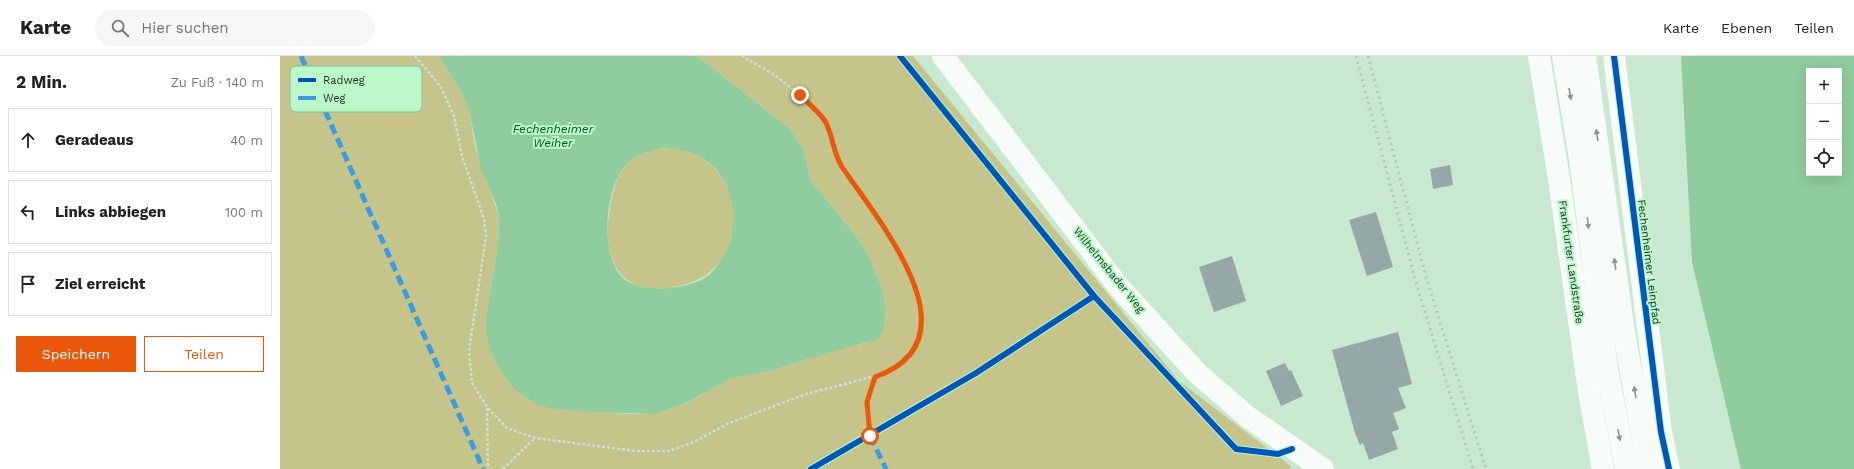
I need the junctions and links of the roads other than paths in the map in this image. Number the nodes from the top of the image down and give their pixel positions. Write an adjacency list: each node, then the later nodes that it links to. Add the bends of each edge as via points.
1 (943, 56): 6 (main road, Wilhelmsbader Weg, via 1119,287 1197,372 1248,417)
2 (1539, 56): 7 (main road, Frankfurter Landstraße, via 1560,179 1589,392)
3 (1563, 56): 8 (main road, one-way to 8, via 1580,159 1607,369)
4 (1585, 56): 9 (main road, one-way to 4, via 1624,332)
5 (1614, 56): 10 (main road, Fechenheimer Leinpfad, via 1661,432)
6 (1323, 469)
7 (1603, 469)
8 (1626, 469)
9 (1648, 469)
10 (1669, 469)

